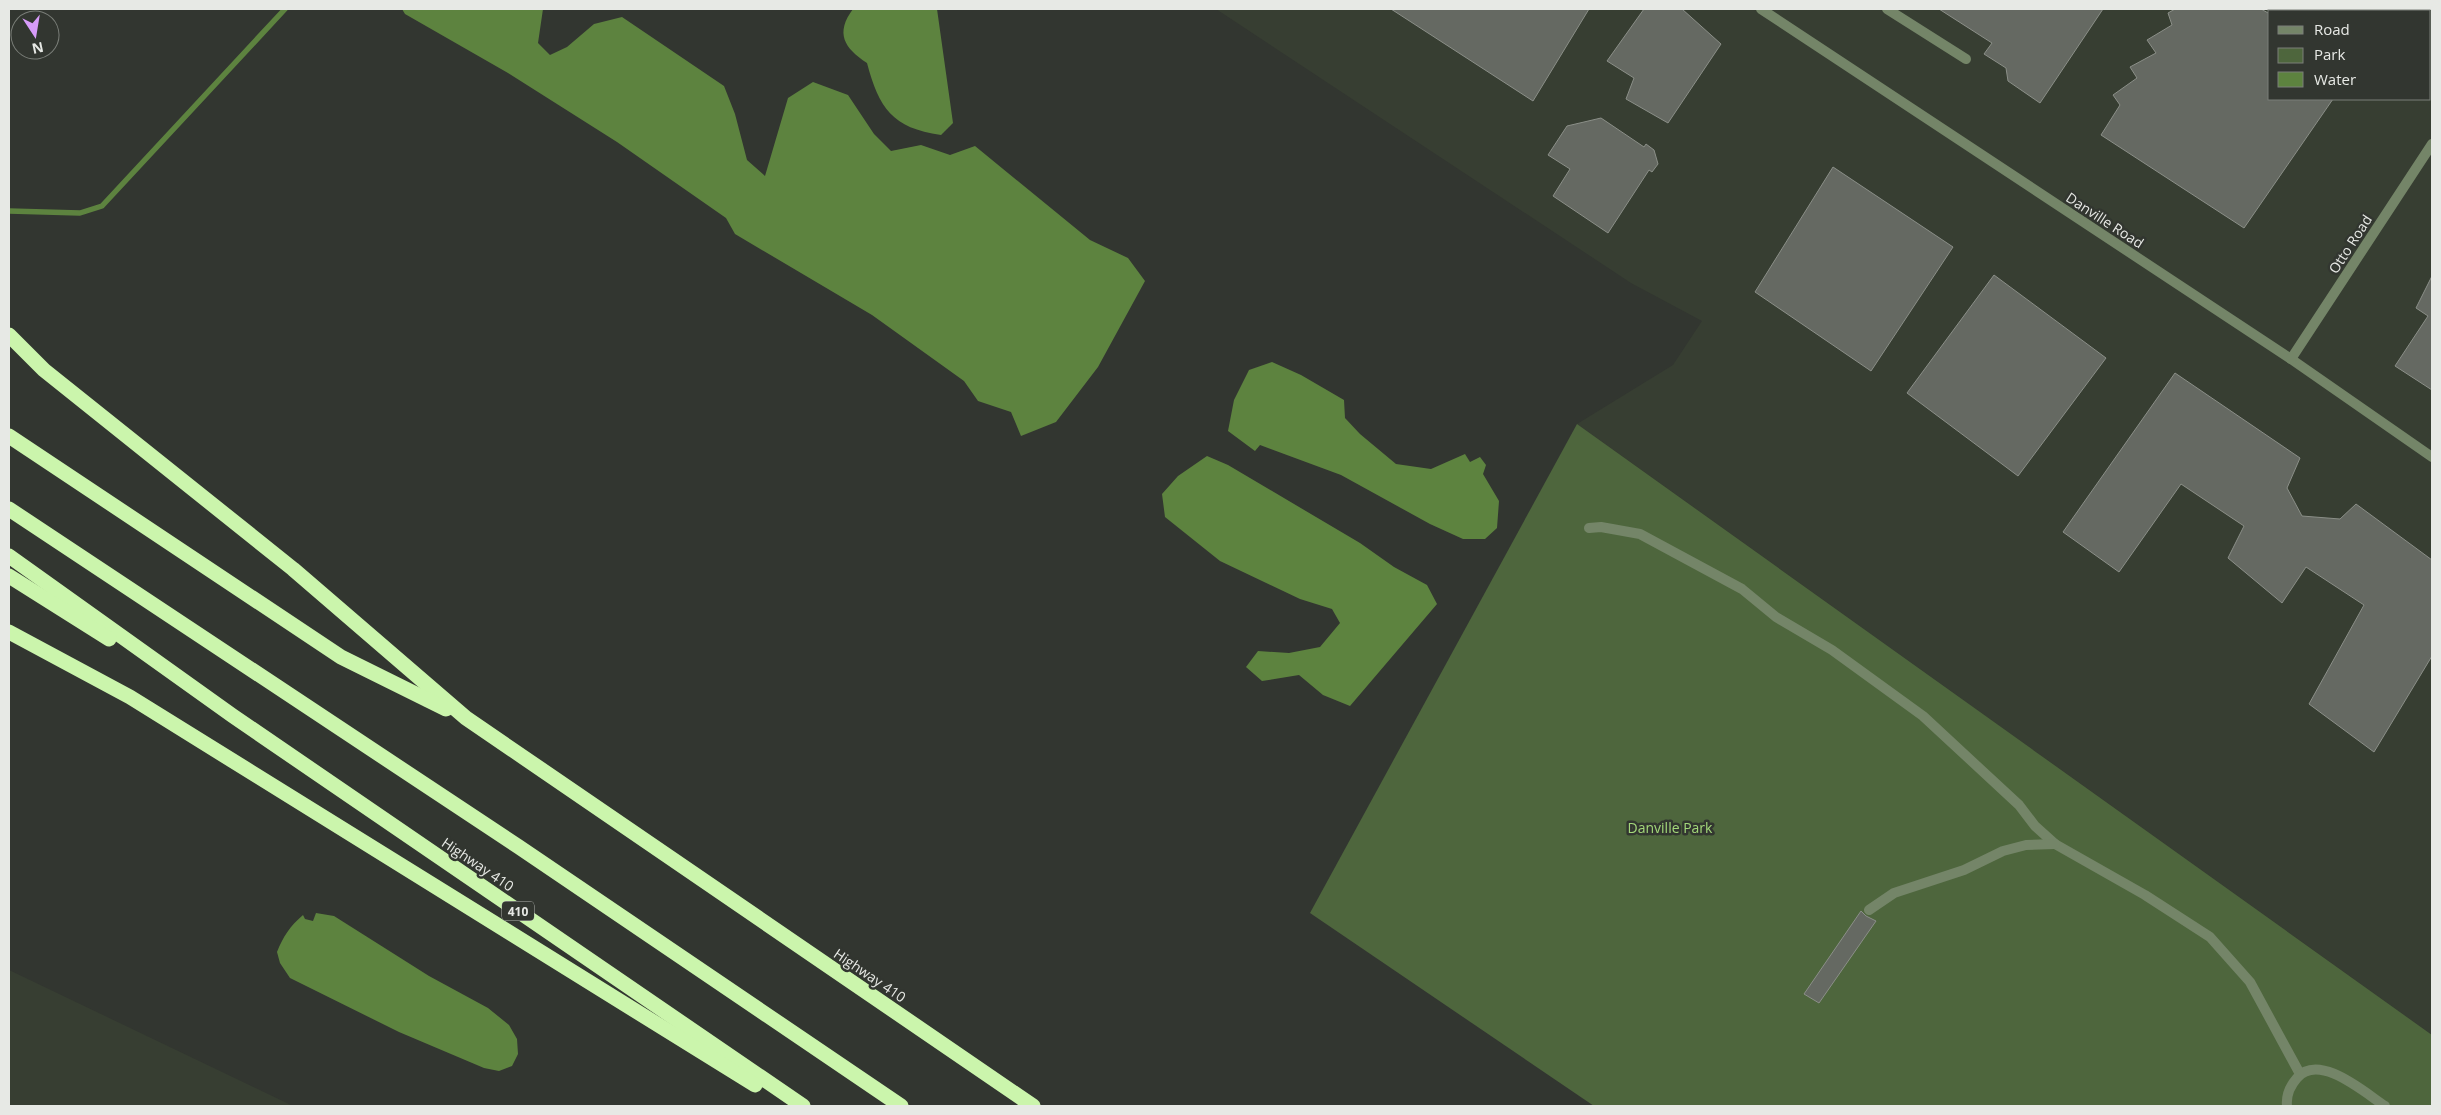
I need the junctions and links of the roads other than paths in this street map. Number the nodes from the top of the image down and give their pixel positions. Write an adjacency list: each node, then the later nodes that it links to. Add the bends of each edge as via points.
1 (1761, 9): 6 (street, Danville Road)
2 (1887, 9): 3 (street)
3 (1966, 59)
4 (2432, 144): 6 (street, Otto Road)
5 (9, 335): 15 (highway, via 44,370 294,569)
6 (2291, 359): 8 (street, Danville Road)
7 (9, 436): 15 (highway, via 341,657)
8 (2432, 456)
9 (9, 509): 21 (highway, via 511,841)
10 (1589, 528): 16 (street, via 1640,534 1742,589 1776,617 1832,650 1923,716 2019,805)
11 (9, 556): 14 (highway)
12 (9, 576): 14 (highway)
13 (9, 632): 19 (highway, via 130,697)
14 (233, 716): 20 (highway, Highway 410 / 410)
15 (466, 718): 22 (highway, Highway 410)
16 (2055, 844): 17 (street, via 2026,845 2003,852 1964,870 1894,893); 18 (street, via 2210,936 2250,982)
17 (1869, 910)
18 (2300, 1074): 23 (street, via 2292,1083); 24 (street, via 2326,1070 2346,1079)
19 (789, 1106)
20 (803, 1106)
21 (901, 1106)
22 (1033, 1106)
23 (2287, 1106)
24 (2385, 1106)

